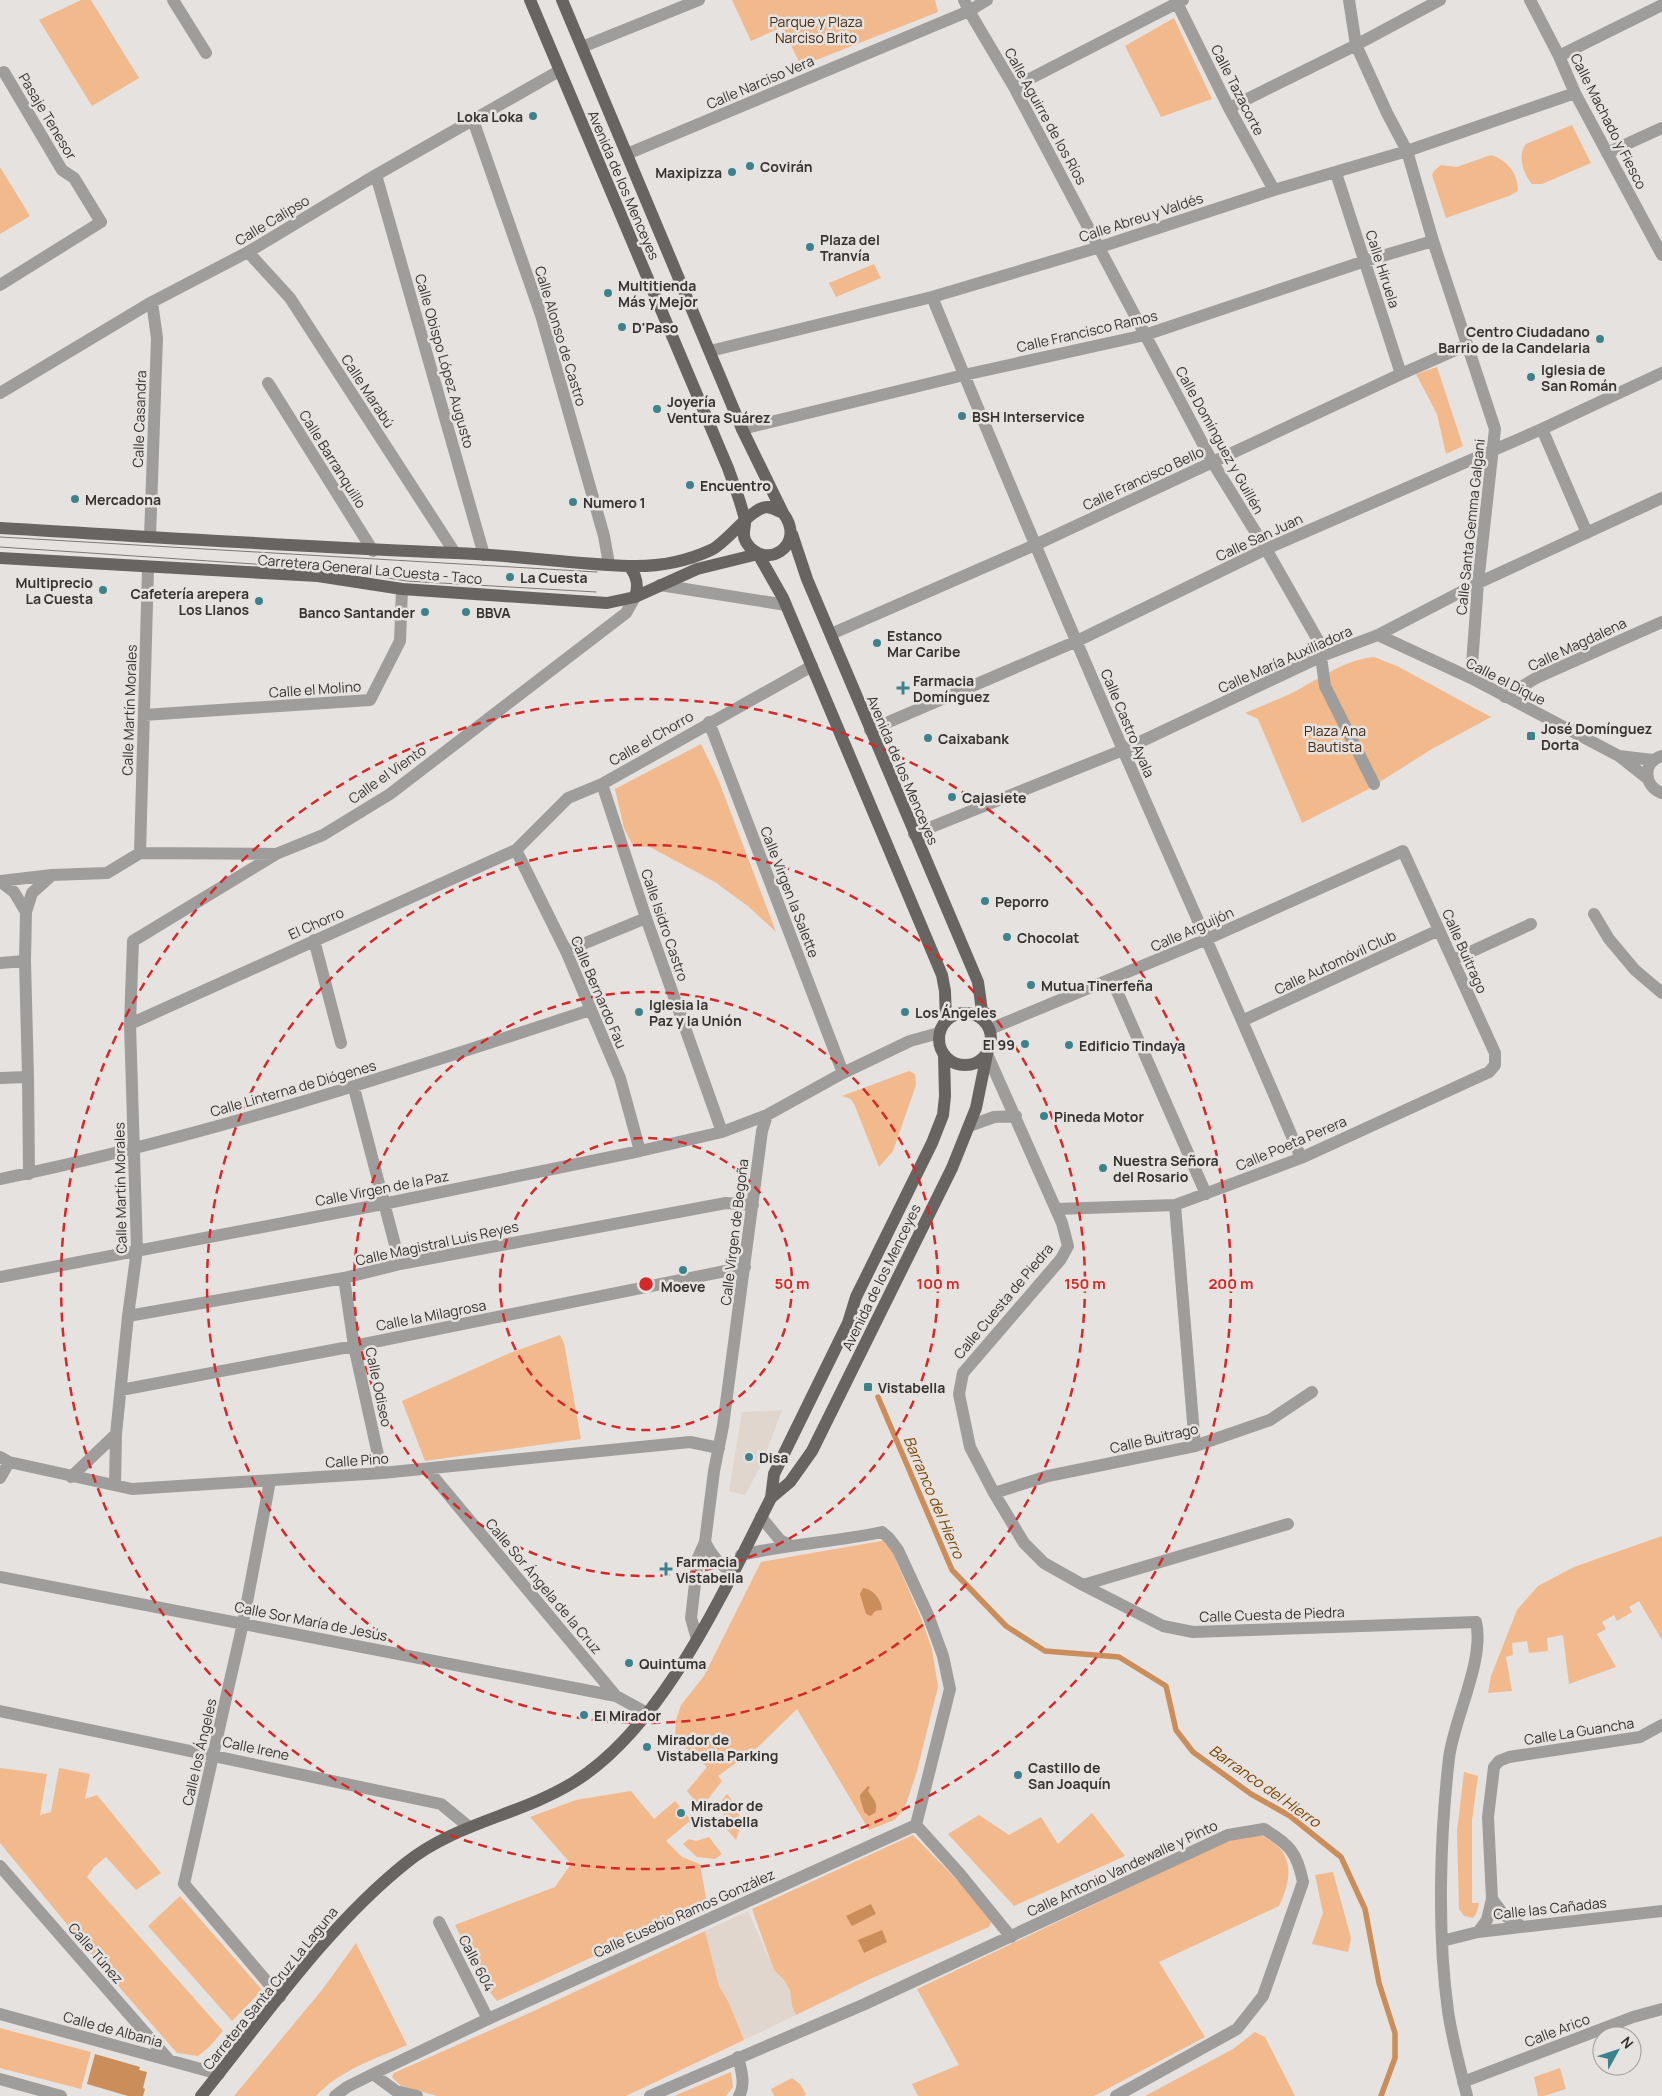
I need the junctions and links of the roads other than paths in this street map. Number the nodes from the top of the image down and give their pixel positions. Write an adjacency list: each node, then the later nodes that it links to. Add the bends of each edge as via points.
1 (173, 0): 14 (street)
2 (530, 0): 16 (main road, Avenida de los Menceyes)
3 (562, 0): 13 (main road, Avenida de los Menceyes)
4 (699, 0): 13 (street)
5 (987, 0): 10 (street, Calle Narciso Vera)
6 (1349, 0): 12 (street, Calle Santa Gemma Galgani)
7 (1440, 0): 12 (street)
8 (1530, 0): 15 (street, Calle Machado y Fiesco)
9 (1180, 2): 18 (street); 20 (street, Calle Tazacorte)
10 (966, 5): 18 (street, Calle Aguirre de los Ríos); 25 (street, Calle Narciso Vera)
11 (1662, 5): 15 (street)
12 (1356, 45): 20 (street); 23 (street, Calle Santa Gemma Galgani)
13 (582, 47): 25 (main road, Avenida de los Menceyes)
14 (206, 53)
15 (1559, 56): 19 (street, Calle Machado y Fiesco)
16 (559, 71): 21 (street, Calle Calipso); 51 (main road, Avenida de los Menceyes, via 728,468)
17 (4, 72): 34 (street, Pasaje Tenesor, via 62,170 74,178 101,222)
18 (1014, 87): 30 (street, Calle Aguirre de los Ríos)
19 (1575, 93): 23 (street, Calle Abreu y Valdés); 24 (street, Calle Machado y Fiesco)
20 (1230, 108): 28 (street, Calle Tazacorte)
21 (473, 120): 27 (street, Calle Calipso); 63 (street, Calle Alonso de Castro, via 541,315 604,536)
22 (1662, 128): 24 (street)
23 (1407, 151): 26 (street, Calle Abreu y Valdés); 29 (street, Calle Santa Gemma Galgani)
24 (1607, 153): 32 (street, Calle Machado y Fiesco)
25 (627, 154): 39 (main road, Avenida de los Menceyes)
26 (1336, 173): 28 (street, Calle Abreu y Valdés); 33 (street, Calle Hiruela)
27 (376, 175): 31 (street, Calle Calipso); 61 (street, Calle Obispo López Augusto)
28 (1274, 190): 30 (street, Calle Abreu y Valdés)
29 (1433, 241): 33 (street, Calle Francisco Ramos); 38 (street, Calle Santa Gemma Galgani)
30 (1100, 247): 35 (street, Calle Abreu y Valdés); 37 (street, Calle Domínguez y Guillén)
31 (248, 252): 36 (street, Calle Calipso); 59 (street, Calle Marabú, via 290,298)
32 (1662, 254)
33 (1365, 261): 37 (street, Calle Francisco Ramos); 41 (street, Calle Hiruela)
34 (0, 285)
35 (932, 298): 39 (street, Calle Abreu y Valdés); 42 (street, Calle Castro Ayala)
36 (152, 302): 44 (street, Calle Calipso); 55 (street, Calle Casandra, via 157,338)
37 (1144, 335): 42 (street, Calle Francisco Ramos); 48 (street, Calle Domínguez y Guillén)
38 (1467, 345): 41 (street, Calle Francisco Bello); 47 (street, Calle Santa Gemma Galgani, via 1495,429)
39 (710, 351): 46 (main road, Avenida de los Menceyes)
40 (1662, 373): 45 (street, Calle San Juan)
41 (1401, 374): 48 (street, Calle Francisco Bello)
42 (964, 375): 46 (street, Calle Francisco Ramos); 56 (street, Calle Castro Ayala)
43 (268, 384): 58 (street, Calle Barranquillo)
44 (0, 393)
45 (1542, 428): 47 (street, Calle San Juan); 53 (street)
46 (742, 429): 50 (main road, Avenida de los Menceyes)
47 (1492, 450): 57 (street, Calle San Juan); 66 (street, Calle Santa Gemma Galgani)
48 (1213, 463): 56 (street, Calle Francisco Bello); 57 (street, Calle Domínguez y Guillén)
49 (1662, 498): 53 (street, Calle María Auxiliadora)
50 (783, 513): 51 (main road, via 769,507 761,508); 54 (main road, via 790,522)
51 (745, 522): 60 (main road, via 746,544); 64 (main road, Carretera General La Cuesta - Taco, via 714,549 666,565)
52 (0, 528): 55 (main road, Carretera General La Cuesta - Taco)
53 (1587, 532): 66 (street, Calle María Auxiliadora)
54 (792, 534): 60 (main road, via 781,552); 72 (main road, Avenida de los Menceyes)
55 (150, 537): 58 (main road, Carretera General La Cuesta - Taco)
56 (1035, 545): 72 (street, Calle Francisco Bello); 74 (street, Calle Castro Ayala)
57 (1266, 549): 74 (street, Calle San Juan); 75 (street, Calle Domínguez y Guillén, via 1318,642)
58 (373, 551): 59 (main road, Carretera General La Cuesta - Taco)
59 (455, 553): 61 (main road, Carretera General La Cuesta - Taco)
60 (758, 554): 67 (main road, Carretera General La Cuesta - Taco, via 697,569); 70 (main road)
61 (484, 555): 63 (main road, Carretera General La Cuesta - Taco)
62 (0, 558): 65 (main road, Carretera General La Cuesta - Taco)
63 (609, 564): 64 (main road, Carretera General La Cuesta - Taco)
64 (629, 566): 69 (main road, via 635,573 638,586)
65 (148, 568): 68 (main road, Carretera General La Cuesta - Taco, via 318,576); 79 (street, Calle Martín Morales)
66 (1478, 583): 73 (street, Calle María Auxiliadora); 77 (street, Calle Santa Gemma Galgani)
67 (660, 585): 69 (main road, Carretera General La Cuesta - Taco); 70 (street)
68 (402, 589): 69 (main road, Carretera General La Cuesta - Taco, via 607,602); 79 (street, Calle el Molino, via 400,642 370,700)
69 (635, 598): 93 (street, Calle el Viento, via 626,613 390,794 324,835)
70 (786, 605): 76 (main road)
71 (1662, 622): 78 (street, Calle Magdalena, via 1536,678)
72 (831, 634): 81 (main road, Avenida de los Menceyes)
73 (1378, 635): 75 (street, Calle María Auxiliadora); 77 (street, Calle el Dique)
74 (1077, 641): 81 (street, Calle San Juan); 82 (street, Calle Castro Ayala)
75 (1322, 656): 82 (street, Calle María Auxiliadora); 87 (street, Calle Domínguez y Guillén, via 1325,686)
76 (812, 666): 80 (street, Calle el Chorro); 112 (main road, via 942,975)
77 (1471, 678): 78 (street, Calle el Dique)
78 (1505, 697): 83 (street, Calle el Dique)
79 (144, 715): 92 (street, Calle Martín Morales)
80 (709, 722): 86 (street, Calle el Chorro); 120 (street, Calle Virgen la Salette)
81 (870, 730): 89 (main road, Avenida de los Menceyes)
82 (1123, 750): 89 (street, Calle María Auxiliadora); 101 (street, Calle Castro Ayala)
83 (1618, 756): 84 (street, Calle el Dique); 85 (street, Calle el Dique)
84 (1658, 758): 85 (street, via 1649,765)
85 (1647, 778): 88 (street, Calle el Dique)
86 (602, 784): 90 (street, Calle el Chorro, via 568,798); 98 (street, Calle Isidro Castro)
87 (1374, 784)
88 (1661, 794)
89 (914, 834): 114 (main road, Avenida de los Menceyes, via 978,982)
90 (516, 850): 102 (street, El Chorro); 104 (street, Calle Bernardo Fau)
91 (1403, 851): 100 (street, Calle Buitrago); 101 (street, Calle Arguijón)
92 (140, 853): 93 (street); 94 (street, via 107,873)
93 (276, 854): 103 (street, Calle el Viento)
94 (52, 875): 95 (street); 96 (street, via 32,893)
95 (0, 881): 96 (street, via 14,892)
96 (26, 912): 106 (street)
97 (1594, 914): 109 (street, via 1634,970)
98 (646, 918): 104 (street); 127 (street, Calle Isidro Castro)
99 (1532, 924): 105 (street)
100 (1439, 930): 105 (street, Calle Buitrago); 111 (street, Calle Automóvil Club)
101 (1207, 939): 108 (street, Calle Arguijón); 111 (street, Calle Castro Ayala)
102 (314, 940): 113 (street, El Chorro); 116 (street)
103 (133, 941): 113 (street, Calle Martín Morales)
104 (566, 951): 110 (street, Calle Bernardo Fau)
105 (1453, 960): 119 (street, Calle Buitrago, via 1495,1053)
106 (25, 961): 107 (street); 121 (street)
107 (0, 963)
108 (1112, 980): 114 (street, Calle Arguijón); 133 (street)
109 (1662, 993)
110 (590, 1010): 123 (street, Calle Linterna de Diógenes); 129 (street, Calle Bernardo Fau, via 620,1078)
111 (1244, 1020): 130 (street, Calle Castro Ayala)
112 (946, 1021): 114 (main road, via 956,1013 969,1012); 115 (main road)
113 (130, 1024): 128 (street, Calle Martín Morales)
114 (986, 1024): 117 (main road, via 993,1042)
115 (939, 1033): 118 (main road); 120 (street, via 910,1041)
116 (341, 1043)
117 (987, 1054): 118 (main road, via 979,1062 967,1065 954,1063); 125 (street, Calle Cuesta de Piedra); 126 (main road, Avenida de los Menceyes)
118 (944, 1055): 158 (main road, Avenida de los Menceyes, via 943,1115 856,1297 848,1323 774,1474)
119 (1495, 1065): 130 (street, Calle Poeta Perera, via 1489,1072)
120 (843, 1073): 124 (street)
121 (28, 1077): 122 (street); 131 (street)
122 (0, 1078)
123 (354, 1088): 128 (street, Calle Linterna de Diógenes); 134 (street)
124 (767, 1115): 127 (street, Calle Virgen de la Paz); 135 (street, Calle Virgen de Begoña)
125 (1016, 1116): 126 (street, via 994,1117); 137 (street, Calle Cuesta de Piedra)
126 (969, 1126): 158 (main road, Avenida de los Menceyes, via 952,1168 812,1451 790,1482)
127 (722, 1132): 129 (street, Calle Virgen de la Paz)
128 (135, 1148): 131 (street, Calle Linterna de Diógenes); 138 (street, Calle Martín Morales)
129 (640, 1151): 134 (street, Calle Virgen de la Paz)
130 (1301, 1158): 133 (street, Calle Poeta Perera)
131 (28, 1174): 132 (street, Calle Linterna de Diógenes)
132 (0, 1179)
133 (1206, 1194): 136 (street, Calle Poeta Perera)
134 (383, 1204): 138 (street, Calle Virgen de la Paz); 139 (street)
135 (753, 1205): 139 (street, Calle Magistral Luis Reyes, via 726,1203); 140 (street, Calle Virgen de Begoña)
136 (1175, 1205): 137 (street, Calle Poeta Perera); 148 (street)
137 (1056, 1209): 157 (street, Calle Cuesta de Piedra, via 1068,1246 1061,1259 963,1373 958,1394 970,1446)
138 (137, 1250): 141 (street, Calle Virgen de la Paz); 143 (street, Calle Martín Morales)
139 (400, 1264): 142 (street, Calle Magistral Luis Reyes)
140 (745, 1267): 144 (street, Calle la Milagrosa); 149 (street, Calle Virgen de Begoña)
141 (0, 1277)
142 (344, 1278): 143 (street, Calle Magistral Luis Reyes); 144 (street, Calle Odiseo)
143 (128, 1316): 145 (street, Calle Martín Morales)
144 (354, 1346): 145 (street, Calle la Milagrosa); 152 (street, Calle Odiseo)
145 (122, 1390): 147 (street, Calle Martín Morales)
146 (1312, 1392): 148 (street, Calle Buitrago, via 1270,1420)
147 (116, 1434): 153 (street); 156 (street, Calle Martín Morales)
148 (1195, 1446): 157 (street, Calle Buitrago, via 1048,1476)
149 (719, 1448): 151 (street, Calle Pino, via 690,1442); 161 (street, Calle Virgen de Begoña)
150 (4, 1460): 153 (street, Calle Pino); 154 (street)
151 (427, 1469): 152 (street, Calle Pino); 169 (street, Calle Sor Ángela de la Cruz)
152 (382, 1473): 155 (street, Calle Pino)
153 (71, 1477): 156 (street, Calle Pino)
154 (0, 1478)
155 (270, 1480): 156 (street, Calle Pino, via 132,1489); 167 (street, Calle los Ángeles)
156 (115, 1485)
157 (994, 1493): 166 (street, Calle Cuesta de Piedra, via 1024,1543 1044,1563)
158 (771, 1498): 159 (main road, Avenida de los Menceyes)
159 (761, 1517): 162 (street, via 780,1540); 163 (main road, Avenida de los Menceyes)
160 (1288, 1524): 166 (street)
161 (704, 1542): 164 (street, via 720,1565); 168 (street, Calle Virgen de Begoña, via 698,1558 691,1618)
162 (790, 1545): 163 (street); 175 (street, via 882,1532 898,1550 928,1615 943,1656 950,1690)
163 (741, 1555): 164 (main road, Avenida de los Menceyes)
164 (732, 1572): 168 (main road, Avenida de los Menceyes)
165 (0, 1577): 167 (street, Calle Sor María de Jesús)
166 (1083, 1585): 184 (street, Calle Cuesta de Piedra, via 1163,1626 1193,1632 1476,1622 1479,1642 1449,1756 1442,1841)
167 (243, 1623): 169 (street, Calle Sor María de Jesús); 174 (street, Calle los Ángeles)
168 (697, 1639): 170 (main road, Avenida de los Menceyes)
169 (616, 1696): 172 (street, Calle Sor Ángela de la Cruz)
170 (656, 1700): 172 (main road, Carretera Santa Cruz La Laguna)
171 (0, 1711): 174 (street, Calle Irene)
172 (647, 1713): 176 (main road, Carretera Santa Cruz La Laguna, via 598,1766 523,1807)
173 (1662, 1725): 178 (street, Calle La Guancha, via 1640,1737 1498,1761 1494,1767 1488,1816)
174 (214, 1754): 176 (street, Calle Irene, via 441,1804); 185 (street, Calle los Ángeles, via 184,1884)
175 (916, 1825): 183 (street); 188 (street, Calle Eusebio Ramos González)
176 (469, 1827): 185 (main road, Carretera Santa Cruz La Laguna, via 408,1861 387,1878 340,1924)
177 (0, 1866): 190 (street, Calle Túnez)
178 (1492, 1899): 181 (street, via 1504,1915); 182 (street, via 1487,1920)
179 (1662, 1911): 181 (street, Calle las Cañadas)
180 (439, 1922): 188 (street, Calle 604)
181 (1521, 1926): 182 (street, Calle las Cañadas)
182 (1478, 1932): 184 (street, Calle las Cañadas)
183 (1011, 1937): 189 (street, Calle Antonio Vandewalle y Pinto, via 865,2004); 201 (street, Calle Antonio Vandewalle y Pinto, via 1228,1835 1264,1829 1284,1841 1299,1863 1303,1882 1263,1996 1236,2029)
184 (1442, 1940): 194 (street, via 1448,2011)
185 (280, 1997): 191 (main road, Carretera Santa Cruz La Laguna)
186 (1662, 2009): 194 (street, Calle Arico)
187 (0, 2014): 190 (street, Calle de Albania)
188 (488, 2018): 192 (street, Calle Eusebio Ramos González)
189 (738, 2057): 199 (street, Calle Antonio Vandewalle y Pinto); 200 (street, via 742,2076)
190 (169, 2060): 191 (street, Calle de Albania)
191 (219, 2074): 196 (main road, Carretera Santa Cruz La Laguna)
192 (372, 2074): 197 (street, Calle Eusebio Ramos González); 198 (street, via 396,2091)
193 (0, 2079): 195 (street)
194 (1463, 2082): 202 (street)
195 (61, 2096)
196 (201, 2096)
197 (335, 2096)
198 (417, 2096)
199 (650, 2096)
200 (739, 2096)
201 (1116, 2096)
202 (1467, 2096)

